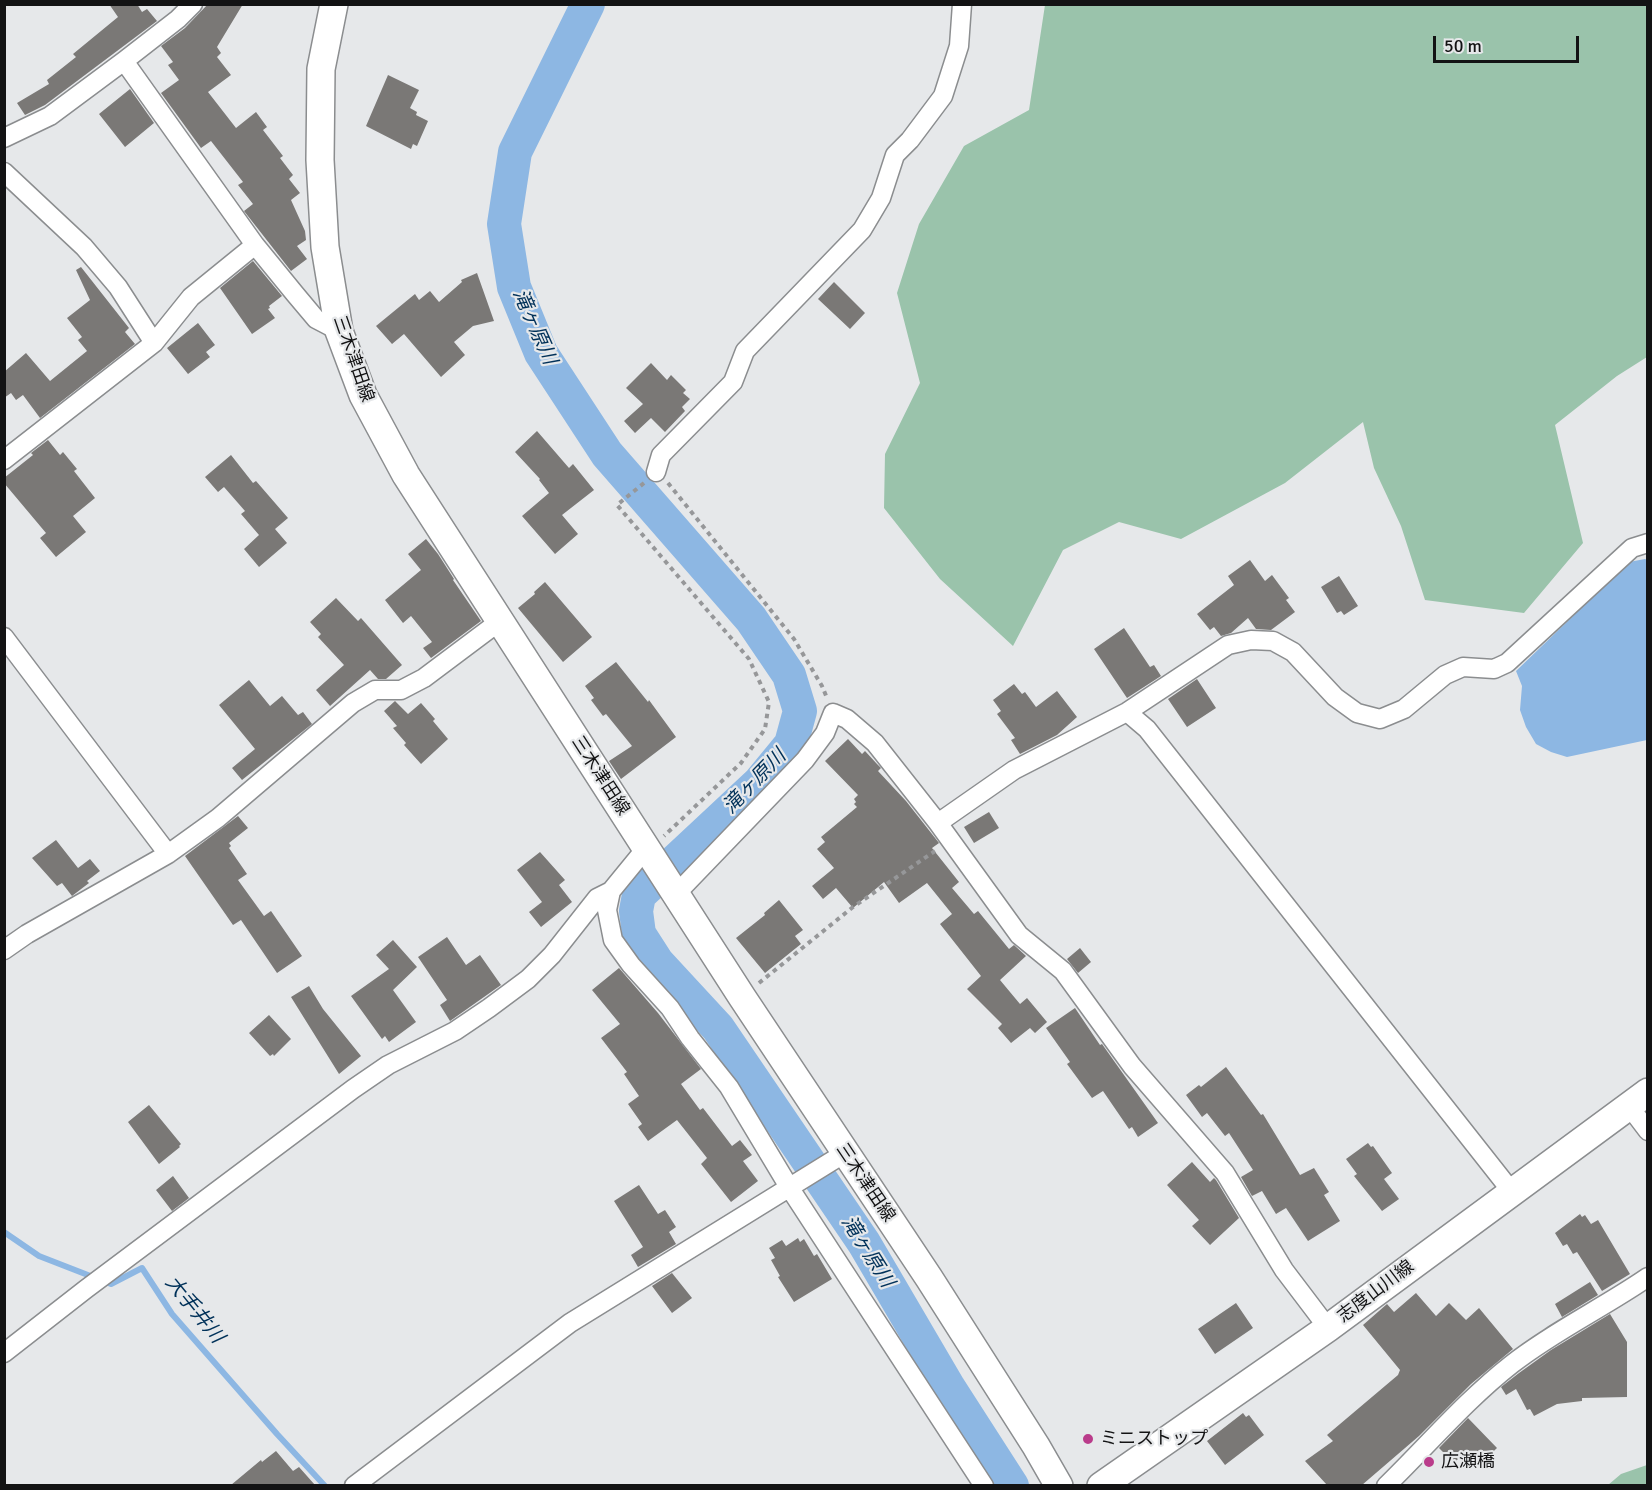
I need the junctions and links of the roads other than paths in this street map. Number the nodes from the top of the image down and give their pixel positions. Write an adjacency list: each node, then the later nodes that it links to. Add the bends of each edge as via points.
1 (193, 4): 4 (street)
2 (334, 4): 8 (main road, 三木津田線, via 321,69 320,160 325,247)
3 (963, 4): 11 (street, via 959,46 943,96 895,155 881,198 862,230 745,351 733,382 661,455)
4 (124, 61): 5 (street, via 50,116); 7 (street)
5 (4, 138)
6 (4, 172): 9 (street, via 84,246 118,287)
7 (255, 245): 8 (street, via 316,319); 9 (street, via 191,297)
8 (339, 331): 13 (main road, 三木津田線, via 363,395 401,465)
9 (154, 343): 10 (street)
10 (4, 460)
11 (653, 476)
12 (1647, 543): 15 (street, via 1632,548 1507,663 1494,669 1463,667 1445,675 1404,709 1380,719 1357,713 1335,697 1293,652 1273,641 1251,640 1228,645)
13 (500, 621): 17 (main road, 三木津田線); 18 (street, via 424,678 401,690 375,690 353,703 218,818)
14 (4, 637): 18 (street)
15 (1127, 712): 16 (street, via 1014,770); 26 (street, via 1147,729)
16 (938, 823): 20 (street, via 874,743 847,719 832,713 825,733 805,760); 28 (street, via 1019,935 1063,971 1132,1066 1225,1173 1284,1270)
17 (651, 853): 19 (street); 20 (main road, 三木津田線)
18 (168, 854): 21 (street)
19 (610, 891): 25 (street, via 606,910 613,940 729,1087); 29 (street, via 597,898 528,979 455,1030 388,1065 353,1089)
20 (675, 891): 24 (main road, 三木津田線)
21 (4, 950)
22 (1638, 1099): 23 (street); 26 (main road, 志度山川線)
23 (1647, 1131)
24 (839, 1155): 25 (street); 32 (main road, 三木津田線, via 929,1278)
25 (794, 1184): 30 (street, via 570,1323); 31 (street)
26 (1512, 1192): 28 (main road, 志度山川線)
27 (1647, 1277): 34 (street, via 1512,1364)
28 (1328, 1328): 33 (main road, 志度山川線)
29 (4, 1353)
30 (354, 1485)
31 (984, 1485)
32 (1059, 1485)
33 (1101, 1485)
34 (1386, 1485)

